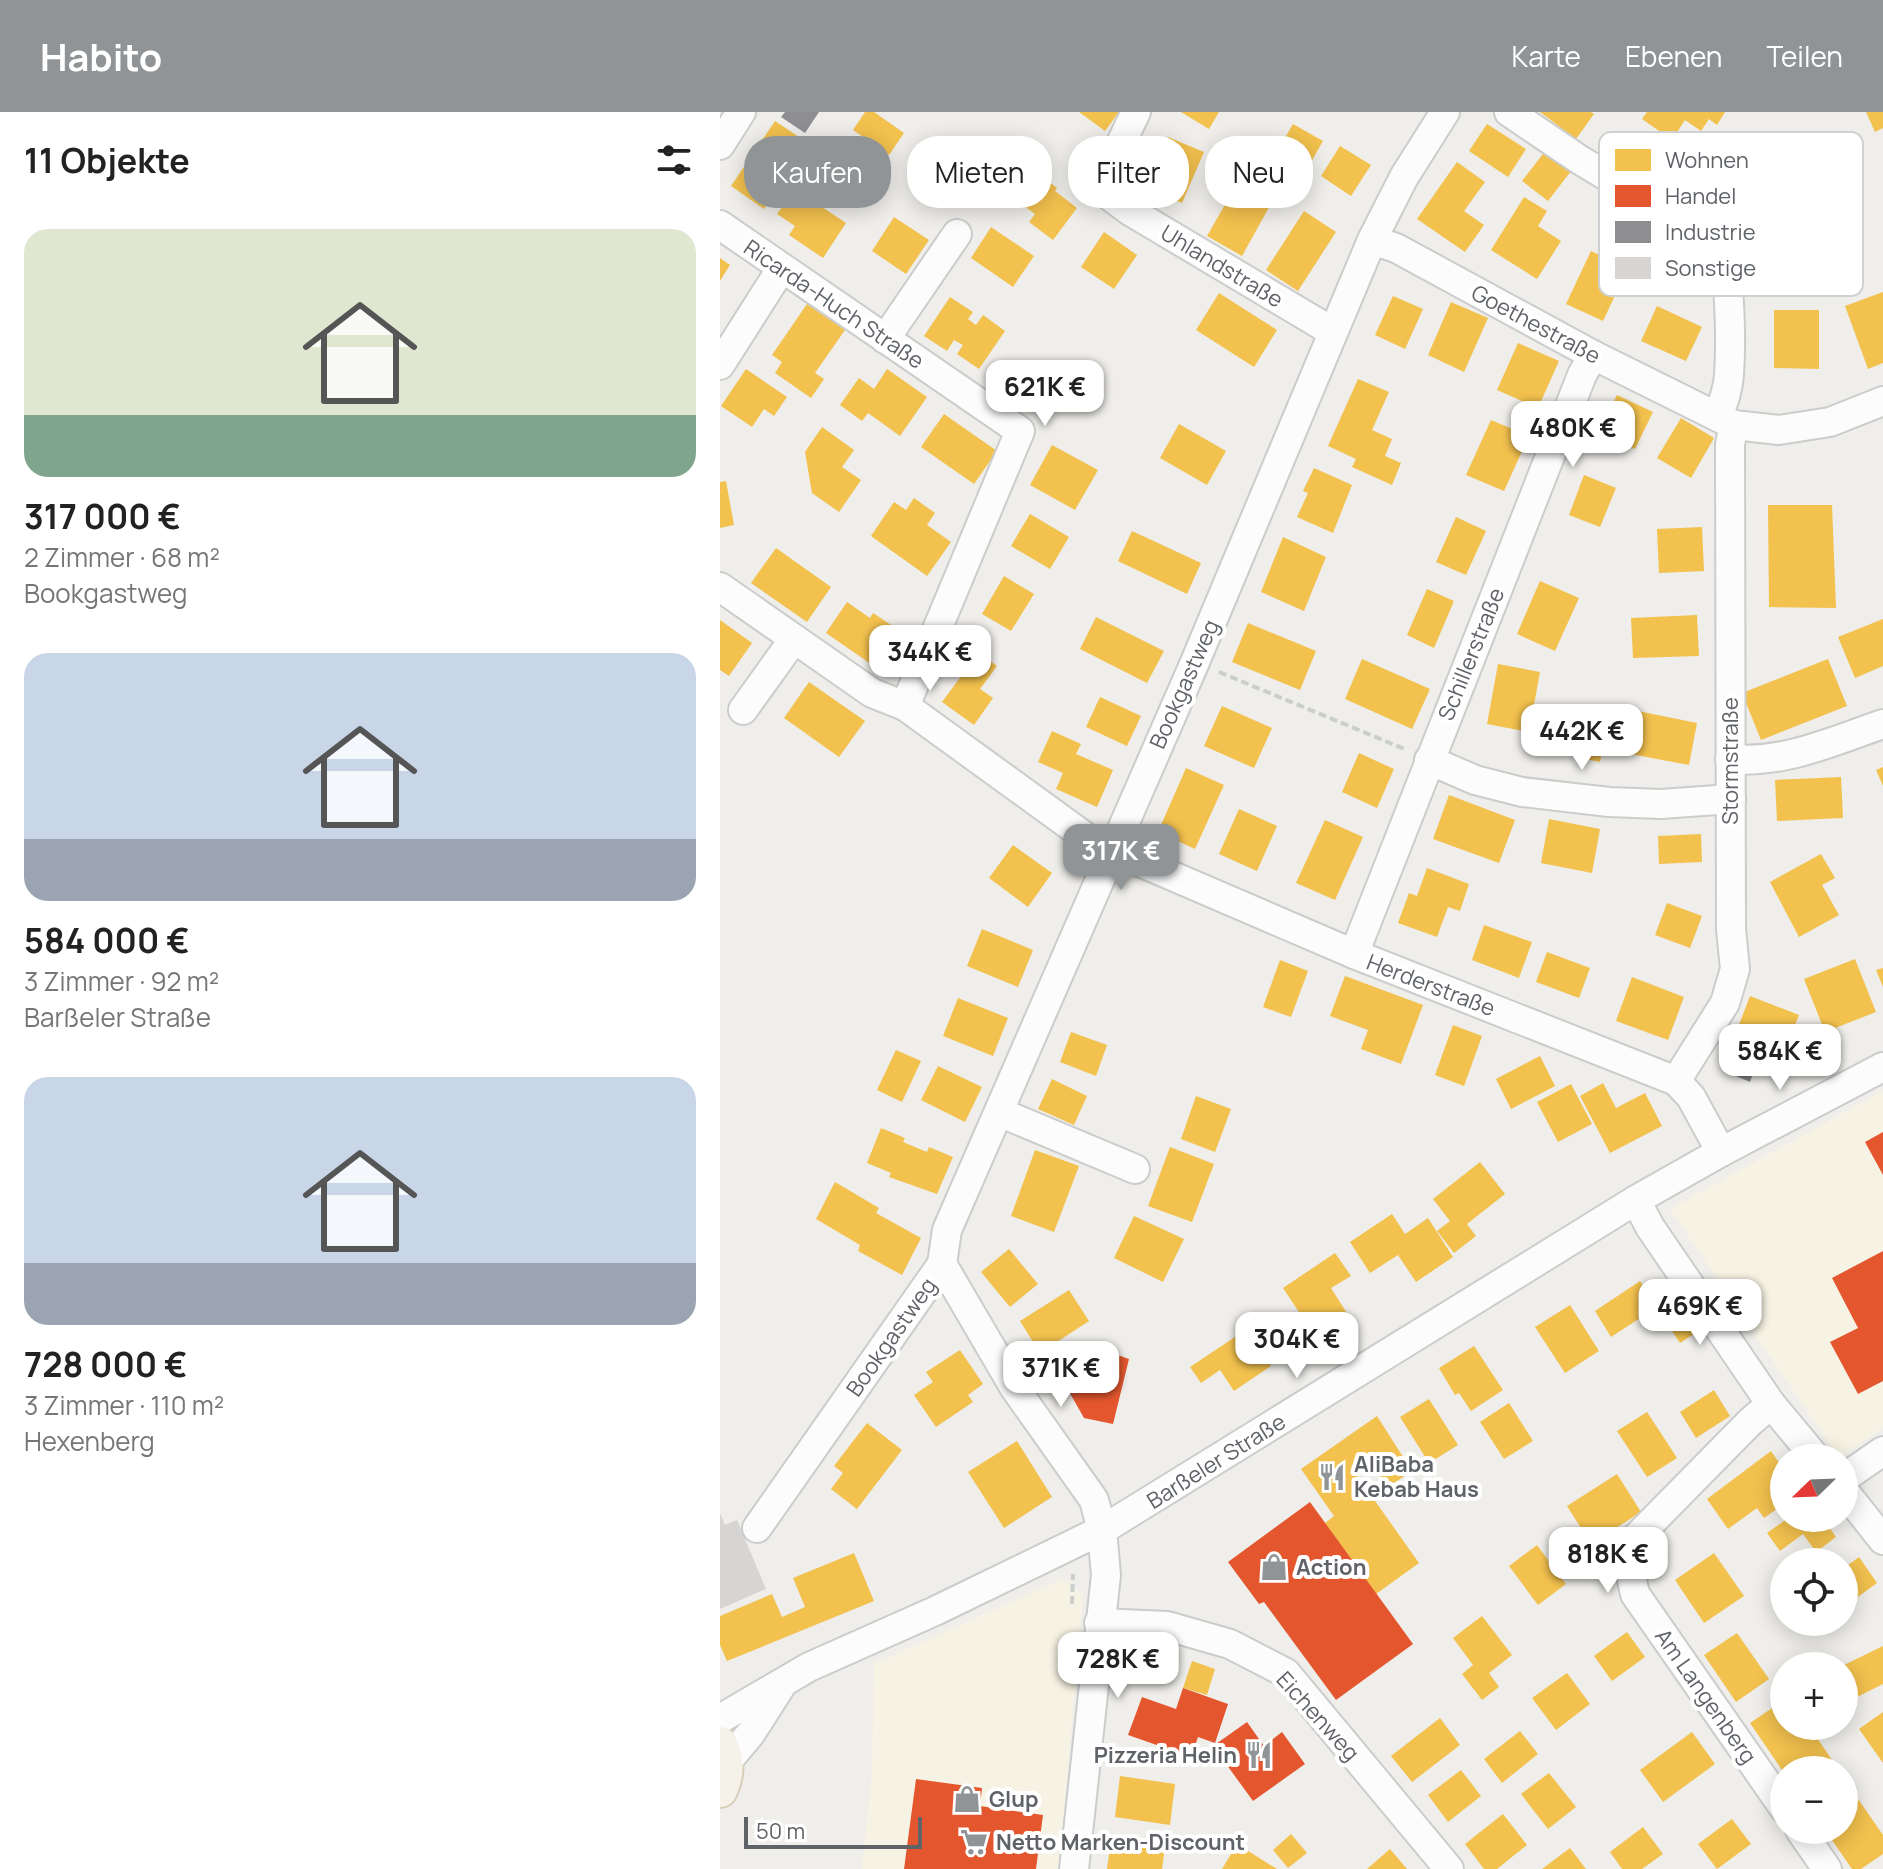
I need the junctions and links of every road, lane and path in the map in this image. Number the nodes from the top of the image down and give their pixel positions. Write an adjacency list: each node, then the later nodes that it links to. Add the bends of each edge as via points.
1 (741, 112): 5 (street)
2 (1136, 112): 12 (street, Uhlandstraße, via 1108,170 1107,194)
3 (1445, 112): 9 (street, Bookgastweg)
4 (1509, 112): 6 (street, Stormstraße)
5 (720, 145)
6 (1599, 171)
7 (720, 225): 10 (street, Ricarda-Huch Straße)
8 (957, 234): 13 (street)
9 (1372, 240): 12 (street, Bookgastweg); 14 (street, Goethestraße)
10 (781, 269): 13 (street, Ricarda-Huch Straße); 15 (street)
11 (1728, 296): 17 (street, Stormstraße)
12 (1333, 332): 20 (street, Bookgastweg)
13 (885, 339): 21 (street, Ricarda-Huch Straße, via 1020,431)
14 (1593, 355): 17 (street, Goethestraße); 25 (street, Schillerstraße)
15 (720, 365)
16 (1883, 401): 17 (street, Goethestraße, via 1830,422 1779,430)
17 (1726, 421): 24 (street, Stormstraße)
18 (720, 587): 19 (street, Herderstraße)
19 (794, 639): 21 (street, Herderstraße, via 872,693); 22 (street)
20 (1195, 662): 25 (path); 27 (street, Bookgastweg)
21 (905, 706): 27 (street, Herderstraße, via 1091,841)
22 (743, 710)
23 (1883, 724): 24 (street, via 1784,758)
24 (1730, 759): 26 (street, Stormstraße)
25 (1429, 760): 26 (street, via 1522,792 1661,804); 28 (street, Schillerstraße)
26 (1731, 799): 30 (street, Stormstraße, via 1735,969 1725,1003)
27 (1111, 850): 28 (street, Herderstraße); 31 (street, Bookgastweg)
28 (1354, 954): 30 (street, Herderstraße)
29 (1883, 1067): 32 (street, Barßeler Straße)
30 (1676, 1081): 32 (street, via 1691,1097)
31 (999, 1112): 33 (street); 35 (street, Bookgastweg, via 947,1230)
32 (1721, 1152): 34 (street, Barßeler Straße)
33 (1135, 1169)
34 (1636, 1200): 36 (street); 42 (street, Barßeler Straße)
35 (942, 1264): 41 (street, Bookgastweg); 42 (street, Bookgastweg, via 1014,1387 1094,1500)
36 (1771, 1404): 37 (street); 48 (street, Am Langenberg, via 1625,1549 1635,1594)
37 (1804, 1444)
38 (1883, 1451): 39 (street)
39 (1858, 1468)
40 (1858, 1509): 43 (street)
41 (757, 1528)
42 (1102, 1530): 44 (street, Bookgastweg, via 1106,1575); 45 (street, Barßeler Straße)
43 (1883, 1540)
44 (1099, 1623): 50 (street, Bookgastweg); 51 (street, Eichenweg, via 1176,1629 1230,1644 1286,1673)
45 (782, 1683): 46 (street, Barßeler Straße); 47 (street, Barßeler Straße, via 751,1733)
46 (720, 1719)
47 (722, 1766)
48 (1770, 1788)
49 (1810, 1844): 52 (street)
50 (1074, 1869)
51 (1449, 1869)
52 (1827, 1869)

